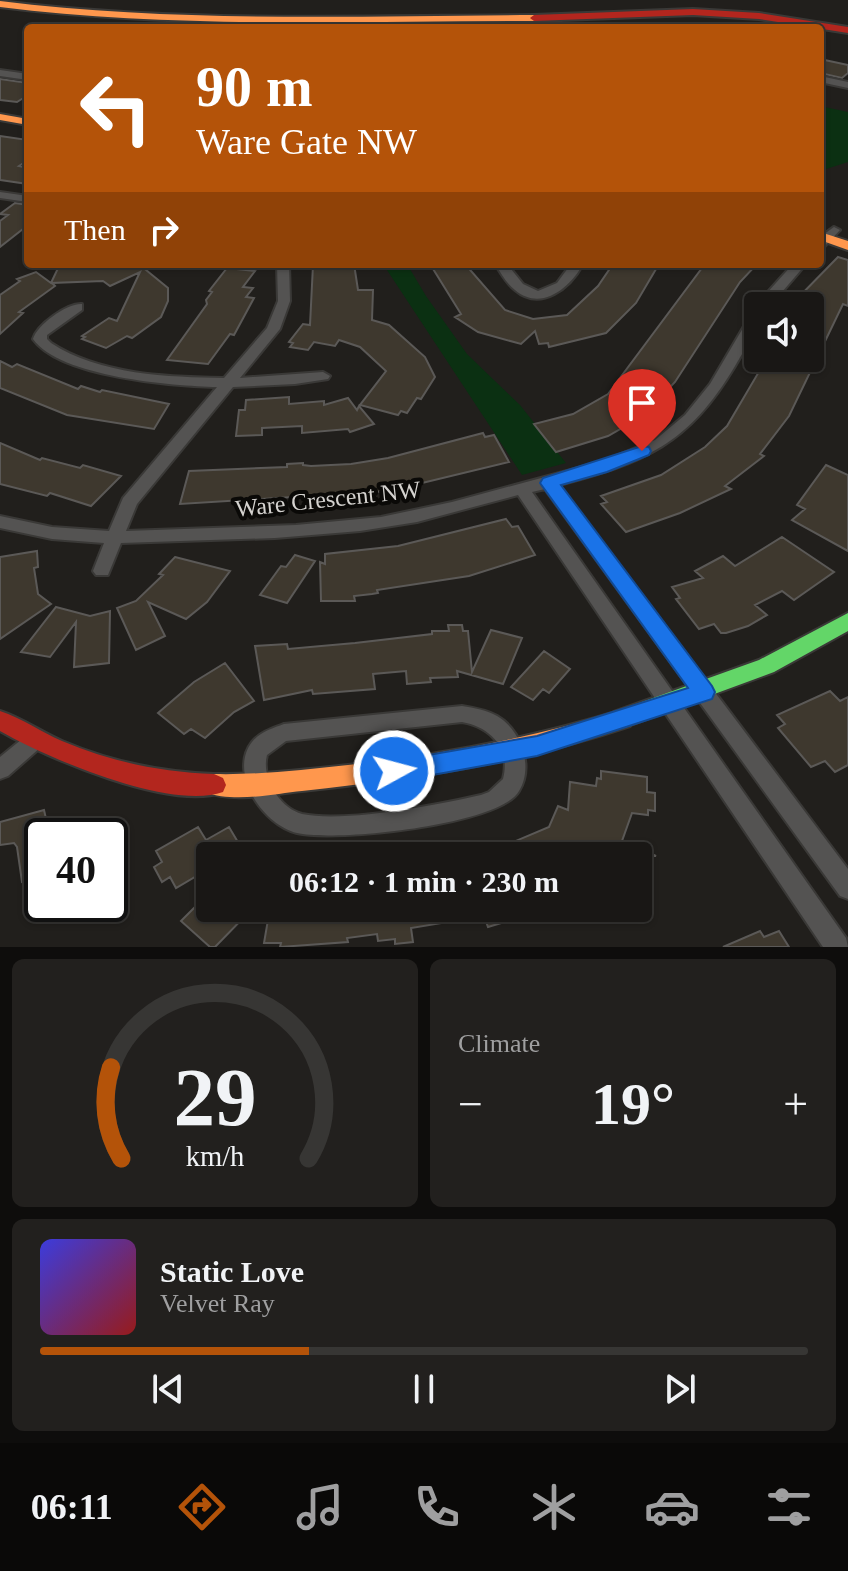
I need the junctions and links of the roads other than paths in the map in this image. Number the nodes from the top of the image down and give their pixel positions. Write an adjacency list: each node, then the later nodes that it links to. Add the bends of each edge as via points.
1 (0, 4): 2 (street, via 81,14 212,19 478,20 693,12)
2 (810, 24)
3 (824, 26): 4 (street)
4 (848, 30)
5 (0, 73): 6 (street)
6 (24, 76)
7 (824, 80): 8 (street)
8 (848, 85)
9 (0, 117): 10 (street)
10 (24, 121)
11 (0, 195): 12 (street)
12 (24, 198)
13 (825, 237): 14 (street)
14 (848, 246)
15 (283, 268): 23 (street, via 281,314)
16 (504, 268): 17 (street, via 524,291 541,295 557,290)
17 (574, 268)
18 (796, 268): 19 (street)
19 (775, 292)
20 (77, 307): 23 (street, via 41,333 43,344 138,378)
21 (744, 336): 24 (street, Ware Crescent NW, via 703,402 661,443)
22 (323, 376): 23 (street)
23 (230, 383): 27 (street, via 129,502)
24 (549, 483): 25 (street, Ware Crescent NW); 30 (street)
25 (522, 489): 27 (street, Ware Crescent NW, via 379,523); 31 (street)
26 (0, 522): 27 (street, Ware Crescent NW)
27 (113, 537): 28 (street)
28 (102, 571)
29 (848, 621): 30 (street, via 785,659)
30 (704, 692): 31 (street); 37 (street)
31 (670, 703): 34 (street); 38 (street)
32 (0, 720): 33 (street)
33 (34, 741): 35 (street); 36 (street, via 109,771 163,782)
34 (513, 751): 36 (street, via 423,769); 36 (street, via 517,775 499,798 411,817 293,822); 36 (street, via 495,725 462,714 284,733 256,750 254,770)
35 (0, 770)
36 (260, 784)
37 (848, 888)
38 (837, 947)

